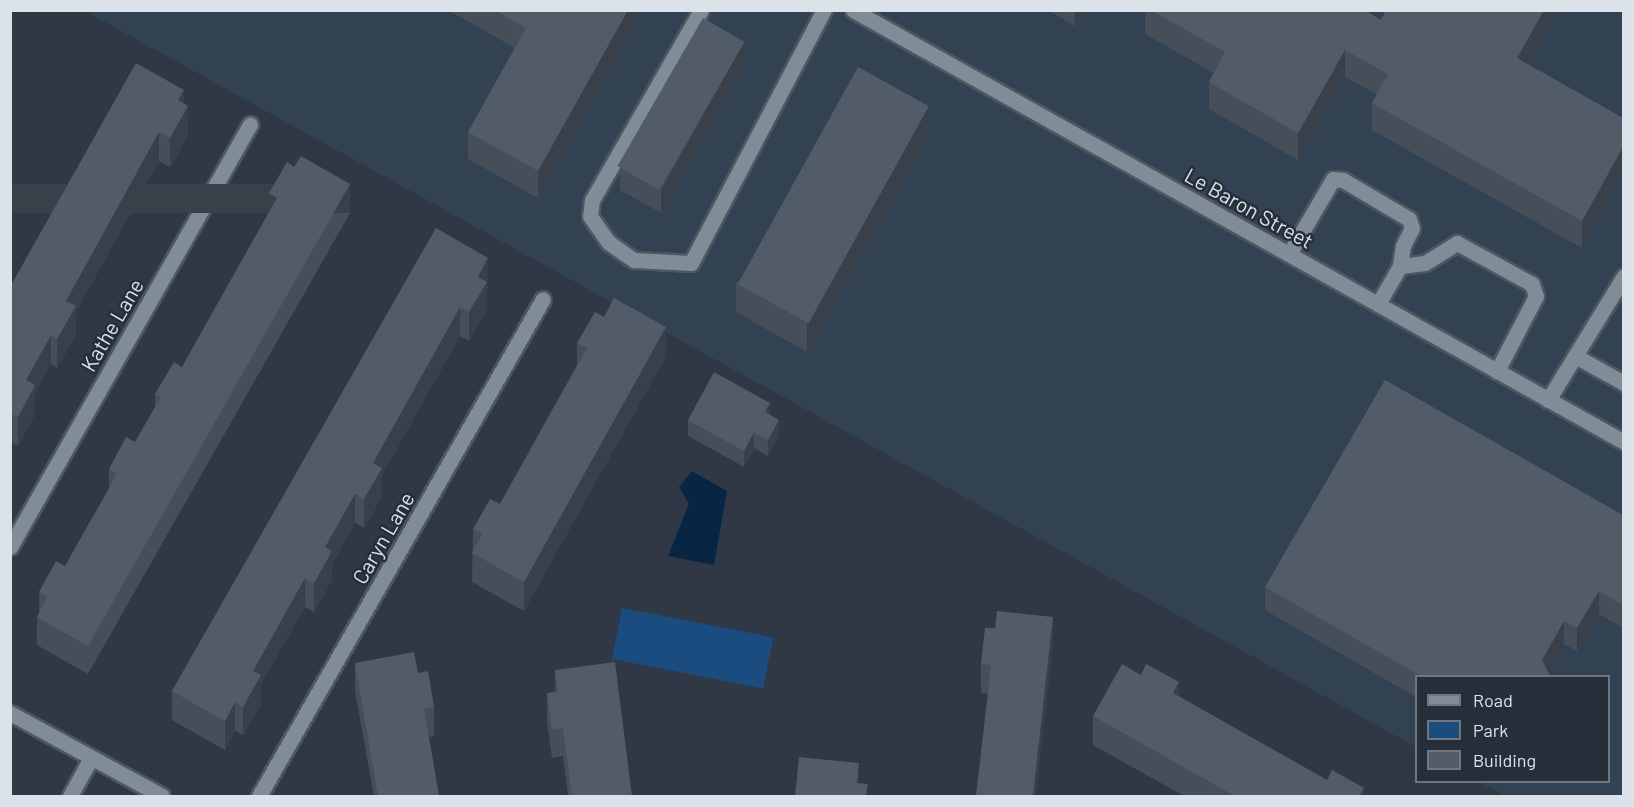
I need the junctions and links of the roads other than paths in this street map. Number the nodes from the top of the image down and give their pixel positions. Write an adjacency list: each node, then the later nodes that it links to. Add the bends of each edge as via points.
1 (700, 10): 2 (street, via 592,200 590,216 608,242 634,260 690,263)
2 (824, 10)
3 (853, 10): 5 (street, Le Baron Street)
4 (250, 124): 15 (street, Kathe Lane)
5 (1289, 254): 6 (street, via 1333,179 1343,180 1408,219 1412,228 1403,246); 9 (street, Le Baron Street)
6 (1400, 266): 9 (street); 11 (street, via 1425,263 1457,243 1532,284 1536,296)
7 (1623, 276): 10 (street)
8 (543, 299): 20 (street, Caryn Lane)
9 (1378, 304): 11 (street, Le Baron Street)
10 (1575, 356): 12 (street); 13 (street)
11 (1497, 371): 13 (street, Le Baron Street)
12 (1623, 383)
13 (1548, 400): 14 (street, Le Baron Street)
14 (1623, 442)
15 (10, 547)
16 (10, 713): 17 (street)
17 (91, 758): 18 (street); 19 (street)
18 (70, 796)
19 (162, 796)
20 (259, 796)

